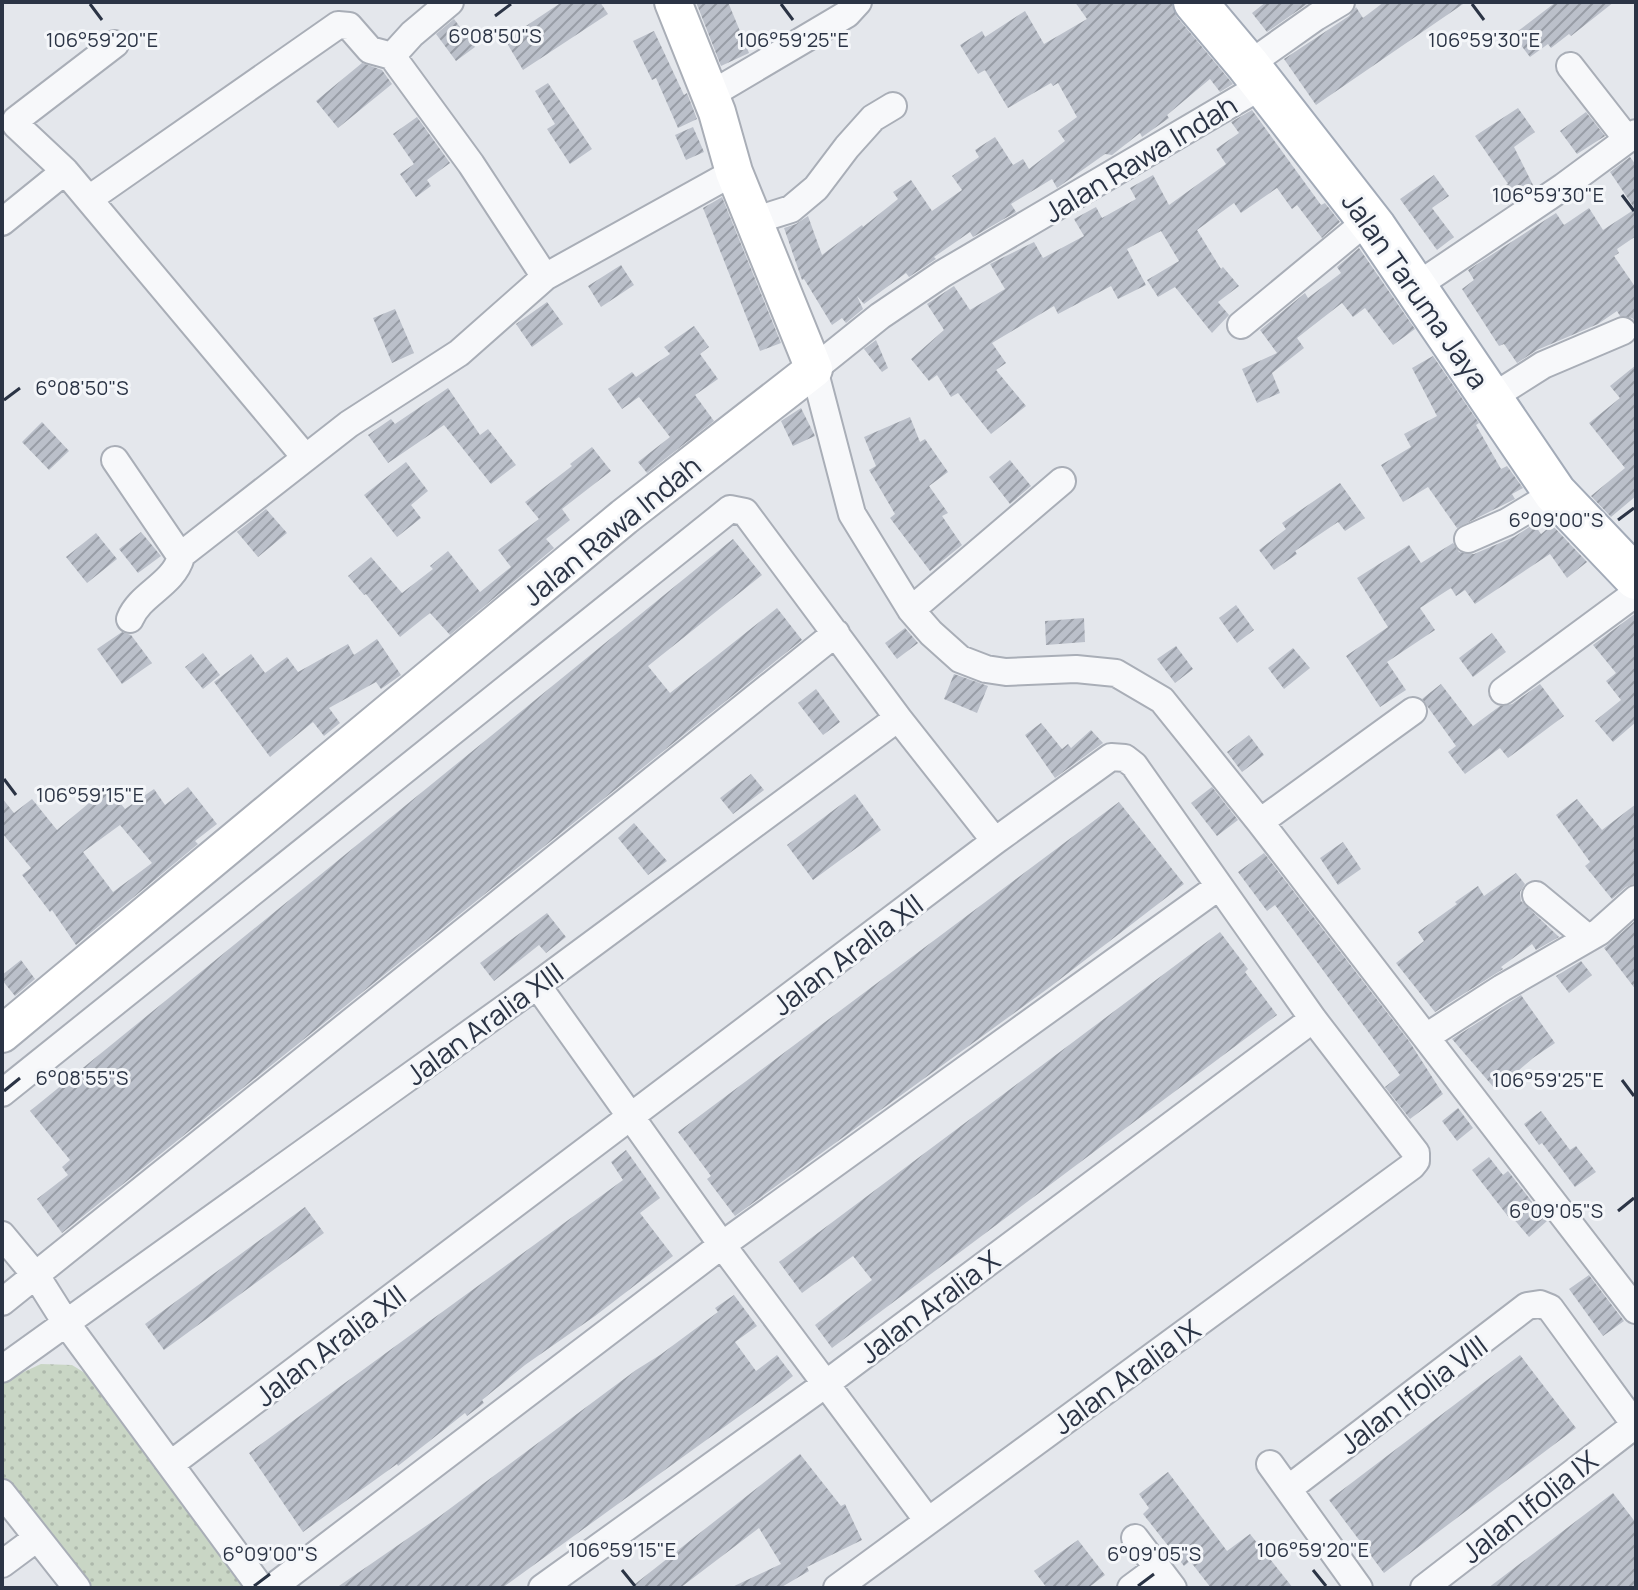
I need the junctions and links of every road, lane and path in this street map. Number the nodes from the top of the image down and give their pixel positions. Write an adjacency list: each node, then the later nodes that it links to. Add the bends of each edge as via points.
1 (450, 2): 7 (street)
2 (673, 2): 10 (street)
3 (858, 2): 10 (street, via 847,14)
4 (1195, 2): 9 (main road, Jalan Taruma Jaya)
5 (1341, 2): 9 (street, Jalan Rawa Indah, via 1316,17)
6 (115, 44): 13 (street, via 16,120)
7 (392, 56): 15 (street, via 370,50 349,26 338,25); 19 (street)
8 (1570, 66): 12 (street)
9 (1256, 75): 16 (main road, Jalan Taruma Jaya); 23 (street, Jalan Rawa Indah, via 942,274)
10 (710, 95): 14 (street)
11 (893, 106): 17 (street, via 873,118 816,188 791,209)
12 (1631, 136): 20 (street)
13 (65, 171): 15 (street); 18 (street)
14 (734, 172): 17 (street); 19 (street)
15 (89, 199): 25 (street)
16 (1368, 220): 20 (main road, Jalan Taruma Jaya); 21 (street)
17 (753, 221): 23 (street)
18 (2, 222)
19 (545, 277): 25 (street, via 459,353)
20 (1415, 287): 24 (main road, Jalan Taruma Jaya)
21 (1241, 325)
22 (1623, 331): 24 (street, via 1543,365)
23 (814, 369): 32 (street, via 852,514); 46 (street, Jalan Rawa Indah, via 624,517)
24 (1491, 398): 28 (main road, Jalan Taruma Jaya)
25 (305, 457): 30 (street)
26 (115, 460): 30 (street)
27 (1062, 481): 32 (street)
28 (1555, 493): 29 (street); 31 (main road, Jalan Taruma Jaya)
29 (1468, 539)
30 (180, 556): 33 (street, via 166,582)
31 (1634, 575): 35 (street)
32 (911, 610): 38 (street, via 960,659 986,669 1116,673 1162,700)
33 (130, 619)
34 (836, 633): 37 (street); 48 (street, via 745,512 725,511); 53 (street)
35 (1503, 691)
36 (1413, 711): 38 (street)
37 (898, 718): 39 (street); 44 (street, Jalan Aralia XIII)
38 (1260, 822): 47 (street)
39 (995, 841): 40 (street, Jalan Aralia XII, via 1118,756 1134,765); 49 (street, Jalan Aralia XII)
40 (1218, 887): 45 (street, Jalan Aralia XII); 52 (street)
41 (1536, 895): 43 (street)
42 (1636, 899): 43 (street)
43 (1588, 938): 47 (street)
44 (537, 985): 49 (street); 56 (street, Jalan Aralia XIII)
45 (1313, 1019): 50 (street, Jalan Aralia XII, via 1416,1153); 58 (street, Jalan Aralia X)
46 (2, 1034)
47 (1426, 1037): 55 (street)
48 (2, 1093)
49 (633, 1117): 52 (street); 60 (street, Jalan Aralia XII)
50 (1415, 1164): 64 (street, Jalan Aralia IX)
51 (2, 1235): 53 (street)
52 (722, 1245): 58 (street); 71 (street)
53 (37, 1277): 54 (street); 56 (street)
54 (2, 1302)
55 (1636, 1310)
56 (66, 1323): 57 (street, Jalan Aralia XIII); 60 (street)
57 (2, 1369)
58 (827, 1383): 64 (street); 72 (street, Jalan Aralia X)
59 (1635, 1426): 62 (street, Jalan Ifolia VIII, via 1550,1308 1527,1306); 76 (street, Jalan Ifolia IX)
60 (171, 1464): 70 (street)
61 (1270, 1464): 62 (street)
62 (1288, 1489): 75 (street)
63 (2, 1493): 65 (street)
64 (928, 1521): 73 (street, Jalan Aralia IX)
65 (37, 1538): 67 (street); 69 (street)
66 (1135, 1538): 68 (street)
67 (2, 1564)
68 (1166, 1578): 74 (street)
69 (77, 1588)
70 (261, 1588)
71 (272, 1588)
72 (542, 1588)
73 (837, 1588)
74 (1131, 1588)
75 (1359, 1588)
76 (1424, 1588)

